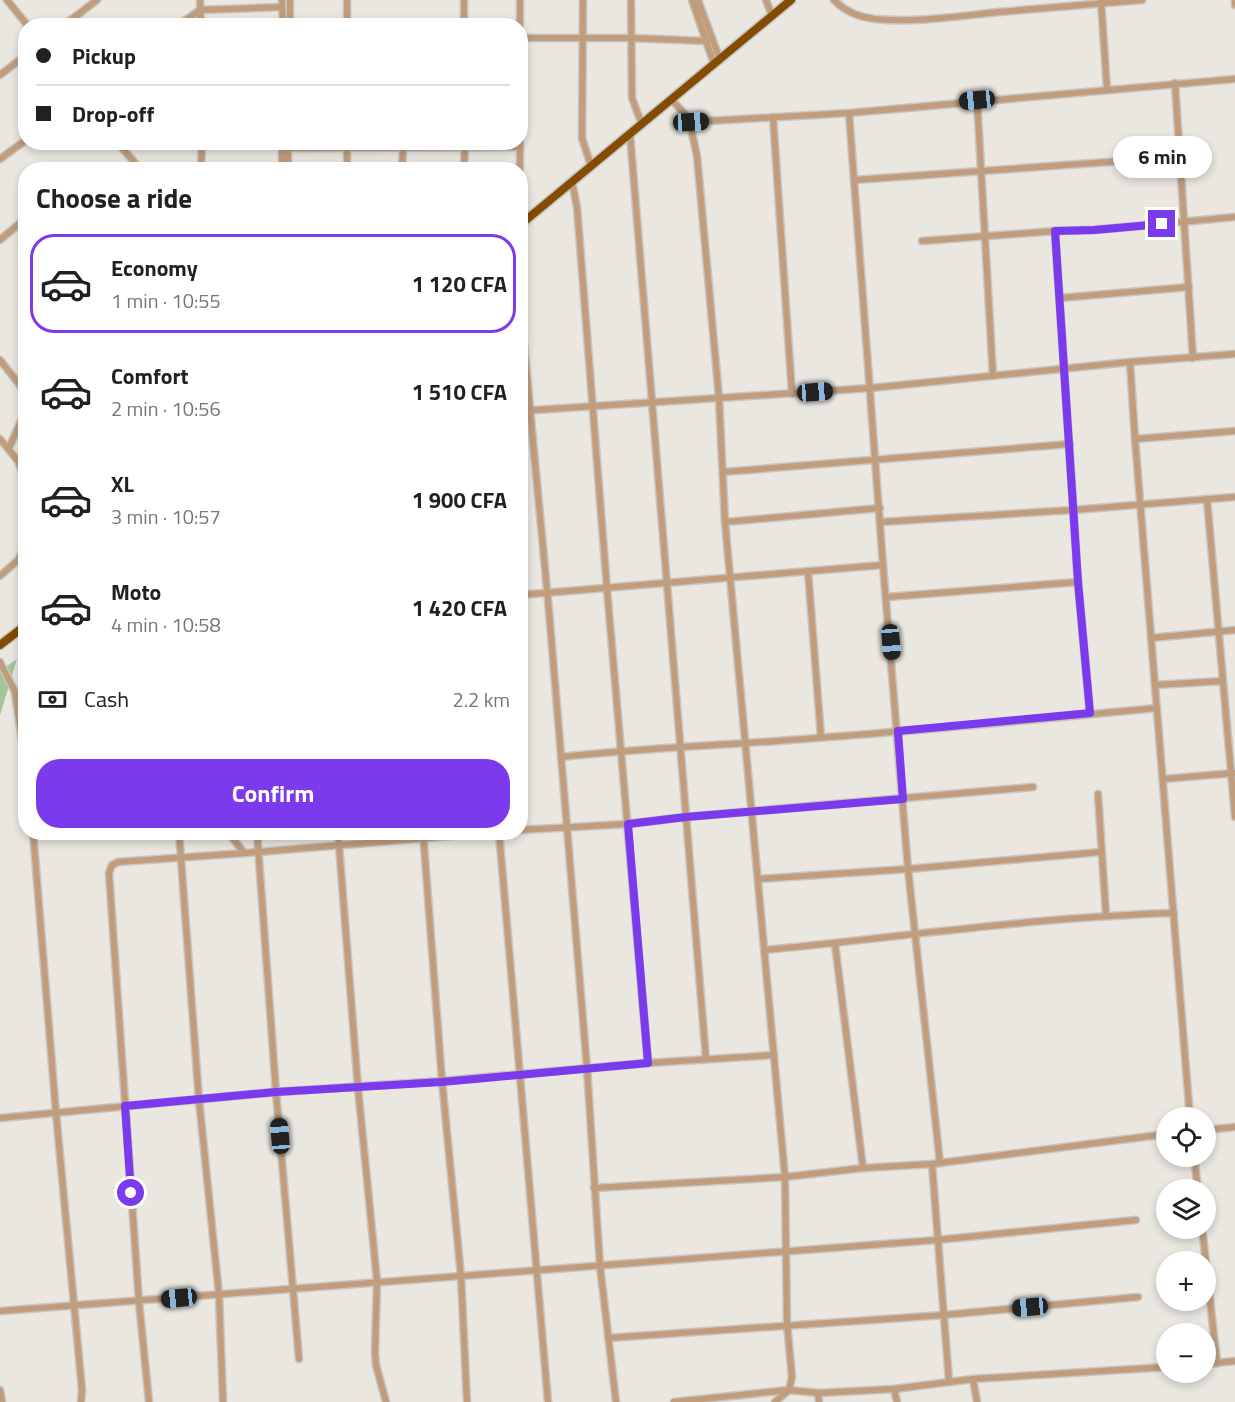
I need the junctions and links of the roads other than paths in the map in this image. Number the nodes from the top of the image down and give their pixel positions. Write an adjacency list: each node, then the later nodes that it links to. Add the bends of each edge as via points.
1 (7, 0): 22 (street)
2 (97, 0): 23 (street)
3 (200, 0): 20 (street)
4 (290, 0): 26 (street)
5 (347, 0): 27 (street)
6 (464, 0): 28 (street)
7 (520, 0): 29 (street)
8 (583, 0): 31 (street)
9 (631, 0): 32 (street)
10 (692, 0): 33 (street)
11 (698, 0): 33 (street)
12 (766, 0): 21 (street)
13 (791, 0): 21 (highway)
14 (834, 0): 17 (street, via 853,14 906,19)
15 (1142, 0): 17 (street)
16 (1235, 0): 19 (street)
17 (1101, 2): 39 (street)
18 (282, 4): 20 (street)
19 (1235, 6)
20 (200, 10): 24 (street); 25 (street)
21 (772, 16): 35 (highway)
22 (22, 18)
23 (73, 18)
24 (188, 18)
25 (200, 18)
26 (290, 18)
27 (347, 18)
28 (464, 18)
29 (520, 18)
30 (528, 38): 31 (street)
31 (583, 38): 32 (street); 52 (street, via 582,138)
32 (631, 38): 33 (street); 45 (street, via 632,98)
33 (709, 39): 35 (street)
34 (18, 61): 36 (street)
35 (717, 62): 40 (highway)
36 (0, 75)
37 (1235, 79): 38 (street)
38 (1175, 84): 39 (street); 49 (street)
39 (1107, 89): 41 (street)
40 (672, 100): 44 (street); 45 (highway)
41 (977, 100): 42 (street); 53 (street)
42 (849, 113): 43 (street); 54 (street)
43 (773, 117): 44 (street); 75 (street)
44 (691, 122): 76 (street)
45 (642, 125): 46 (highway)
46 (630, 134): 52 (highway); 77 (street)
47 (18, 146): 50 (street)
48 (125, 150): 51 (street)
49 (1180, 157): 53 (street); 58 (street)
50 (0, 159)
51 (135, 162)
52 (591, 166): 55 (highway)
53 (981, 170): 54 (street); 61 (street)
54 (854, 180): 73 (street)
55 (572, 182): 57 (highway); 78 (street)
56 (1235, 217): 58 (street)
57 (528, 219)
58 (1185, 222): 60 (street); 64 (street)
59 (18, 225): 62 (street)
60 (1055, 231): 61 (street); 65 (street)
61 (986, 236): 63 (street); 71 (street)
62 (0, 240)
63 (922, 241)
64 (1189, 287): 65 (street); 67 (street)
65 (1060, 298): 70 (street)
66 (1235, 354): 67 (street)
67 (1193, 358): 69 (street)
68 (0, 360): 72 (street)
69 (1130, 362): 70 (street); 83 (street)
70 (1065, 370): 71 (street); 84 (street)
71 (993, 376): 73 (street)
72 (18, 383)
73 (871, 388): 75 (street); 86 (street)
74 (528, 389): 79 (street)
75 (792, 394): 76 (street)
76 (719, 398): 77 (street); 88 (street)
77 (652, 403): 78 (street); 102 (street)
78 (593, 407): 79 (street); 103 (street)
79 (530, 411): 104 (street)
80 (18, 428): 85 (street)
81 (1235, 431): 83 (street)
82 (0, 439): 85 (street)
83 (1135, 439): 91 (street)
84 (1070, 444): 86 (street); 93 (street)
85 (9, 448): 87 (street)
86 (876, 459): 88 (street); 92 (street)
87 (18, 461)
88 (723, 472): 94 (street)
89 (1235, 497): 90 (street)
90 (1207, 499): 91 (street); 109 (street)
91 (1140, 504): 93 (street); 110 (street)
92 (880, 507): 94 (street); 95 (street)
93 (1073, 510): 95 (street); 101 (street)
94 (725, 522): 100 (street)
95 (881, 522): 97 (street)
96 (18, 560): 99 (street)
97 (884, 565): 98 (street); 106 (street)
98 (808, 571): 100 (street); 119 (street)
99 (0, 576)
100 (731, 577): 102 (street); 120 (street)
101 (1078, 582): 106 (street); 117 (street)
102 (666, 583): 103 (street); 121 (street)
103 (607, 589): 104 (street); 122 (street)
104 (548, 593): 105 (street); 123 (street)
105 (528, 594)
106 (887, 597): 118 (street)
107 (18, 630): 111 (highway)
108 (1235, 630): 109 (street)
109 (1219, 632): 110 (street); 113 (street)
110 (1151, 638): 114 (street)
111 (2, 640)
112 (0, 662): 116 (street, via 15,692)
113 (1224, 681): 114 (street); 124 (street)
114 (1155, 685): 115 (street)
115 (1157, 708): 117 (street); 125 (street)
116 (18, 712)
117 (1090, 713): 118 (street)
118 (898, 731): 119 (street); 128 (street)
119 (820, 737): 120 (street)
120 (746, 743): 121 (street); 129 (street)
121 (680, 746): 122 (street); 130 (street)
122 (621, 750): 123 (street); 132 (street)
123 (561, 757): 133 (street)
124 (1233, 773): 125 (street); 131 (street)
125 (1164, 779): 150 (street)
126 (1033, 787): 128 (street)
127 (1098, 794): 145 (street)
128 (903, 799): 129 (street); 148 (street)
129 (752, 811): 130 (street); 149 (street)
130 (686, 817): 132 (street); 156 (street)
131 (1235, 817)
132 (628, 824): 133 (street); 157 (street)
133 (567, 826): 134 (street); 158 (street)
134 (528, 829)
135 (34, 840): 166 (street)
136 (180, 840): 147 (street)
137 (234, 840): 146 (street)
138 (258, 840): 144 (street)
139 (339, 840): 143 (street)
140 (386, 840): 143 (street)
141 (423, 840): 160 (street)
142 (499, 840): 159 (street)
143 (339, 845): 144 (street); 161 (street)
144 (259, 852): 146 (street); 162 (street)
145 (1101, 852): 148 (street); 151 (street)
146 (244, 853): 147 (street)
147 (181, 858): 163 (street); 164 (street, via 118,862 109,873)
148 (908, 869): 149 (street); 152 (street)
149 (758, 879): 154 (street)
150 (1174, 913): 151 (street); 165 (street)
151 (1106, 915): 152 (street)
152 (915, 933): 153 (street); 171 (street)
153 (834, 944): 154 (street); 173 (street)
154 (765, 950): 155 (street)
155 (774, 1055): 156 (street); 174 (street)
156 (706, 1059): 157 (street)
157 (648, 1063): 158 (street)
158 (587, 1068): 159 (street); 175 (street)
159 (520, 1075): 160 (street); 180 (street)
160 (442, 1082): 161 (street); 181 (street)
161 (358, 1088): 162 (street); 182 (street)
162 (276, 1092): 163 (street); 183 (street)
163 (199, 1100): 164 (street); 184 (street)
164 (125, 1106): 166 (street); 186 (street)
165 (1189, 1107)
166 (56, 1113): 167 (street); 187 (street)
167 (0, 1118)
168 (1235, 1127): 169 (street)
169 (1216, 1129)
170 (1156, 1135): 171 (street)
171 (940, 1163): 172 (street)
172 (932, 1164): 173 (street); 177 (street)
173 (863, 1168): 174 (street)
174 (784, 1177): 175 (street); 178 (street)
175 (594, 1188): 179 (street)
176 (1137, 1220): 177 (street)
177 (937, 1240): 178 (street); 190 (street)
178 (786, 1251): 179 (street); 191 (street)
179 (600, 1266): 180 (street); 192 (street)
180 (536, 1270): 181 (street); 207 (street)
181 (460, 1276): 182 (street); 206 (street)
182 (377, 1281): 183 (street); 205 (street, via 375,1352)
183 (294, 1290): 184 (street); 193 (street)
184 (219, 1295): 186 (street); 204 (street)
185 (1138, 1297): 190 (street)
186 (139, 1302): 187 (street); 203 (street)
187 (73, 1307): 188 (street); 202 (street)
188 (0, 1311)
189 (1211, 1311): 195 (street)
190 (944, 1315): 191 (street); 198 (street)
191 (787, 1324): 192 (street); 200 (street, via 792,1377)
192 (608, 1338): 208 (street)
193 (299, 1359)
194 (1235, 1361): 195 (street)
195 (1217, 1363)
196 (1156, 1367): 197 (street)
197 (973, 1379): 198 (street); 213 (street)
198 (949, 1381): 199 (street)
199 (894, 1389): 201 (street); 212 (street)
200 (789, 1390): 201 (street); 209 (street); 210 (street)
201 (818, 1393): 211 (street)
202 (81, 1402)
203 (149, 1402)
204 (223, 1402)
205 (386, 1402)
206 (467, 1402)
207 (548, 1402)
208 (615, 1402)
209 (674, 1402)
210 (775, 1402)
211 (819, 1402)
212 (897, 1402)
213 (977, 1402)

